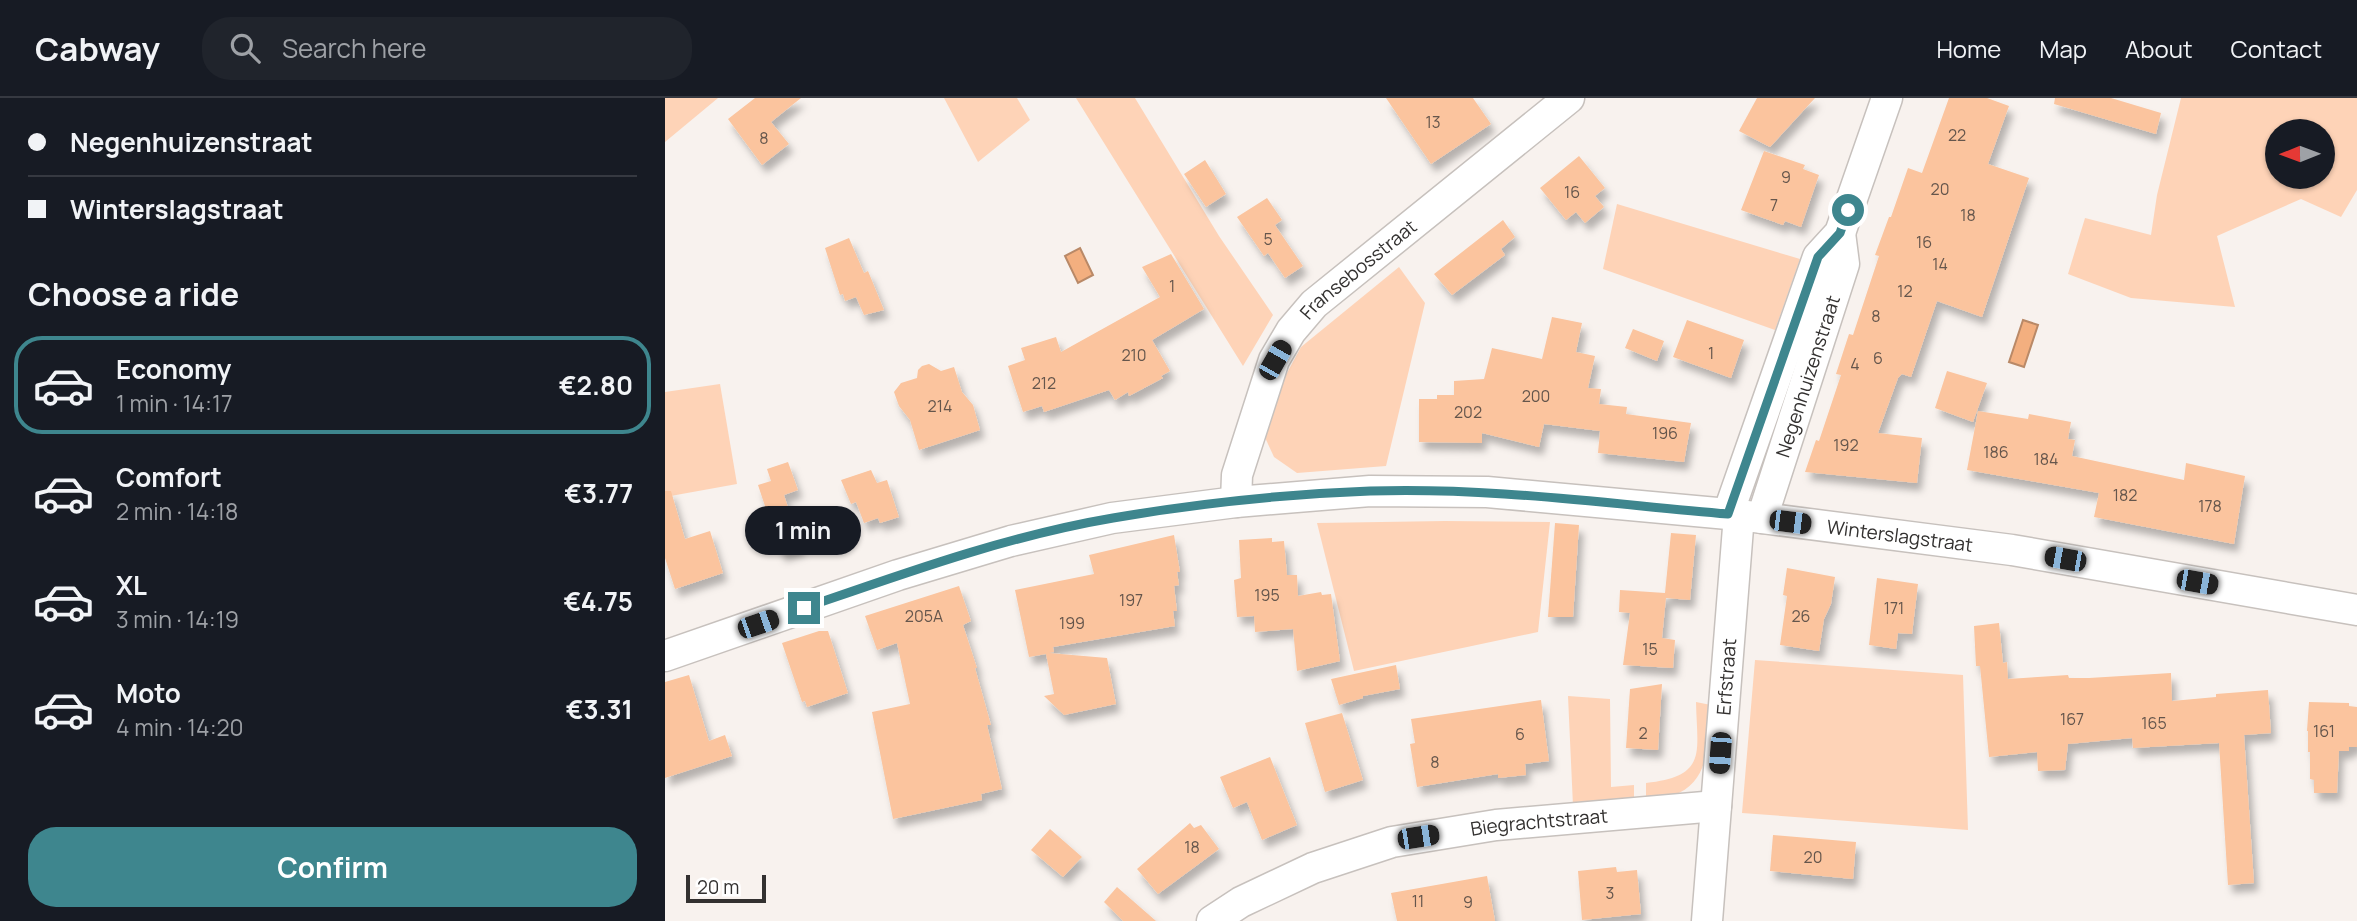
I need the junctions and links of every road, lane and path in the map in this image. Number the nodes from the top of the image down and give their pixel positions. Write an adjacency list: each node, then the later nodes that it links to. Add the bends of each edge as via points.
1 (1569, 98): 3 (street, Fransebosstraat, via 1314,304 1291,331 1275,360 1237,474)
2 (1887, 98): 4 (street, Negenhuizenstraat, via 1840,233 1843,264)
3 (1236, 502): 4 (street, Winterslagstraat, via 1370,491 1487,492); 6 (street, Winterslagstraat, via 1112,518 1011,541)
4 (1743, 516): 5 (street, Winterslagstraat, via 2012,550); 7 (street, Erfstraat)
5 (2357, 610)
6 (665, 656)
7 (1716, 806): 8 (street, Biegrachtstraat, via 1496,825 1392,842 1313,868); 9 (street, Erfstraat)
8 (1212, 921)
9 (1707, 921)

